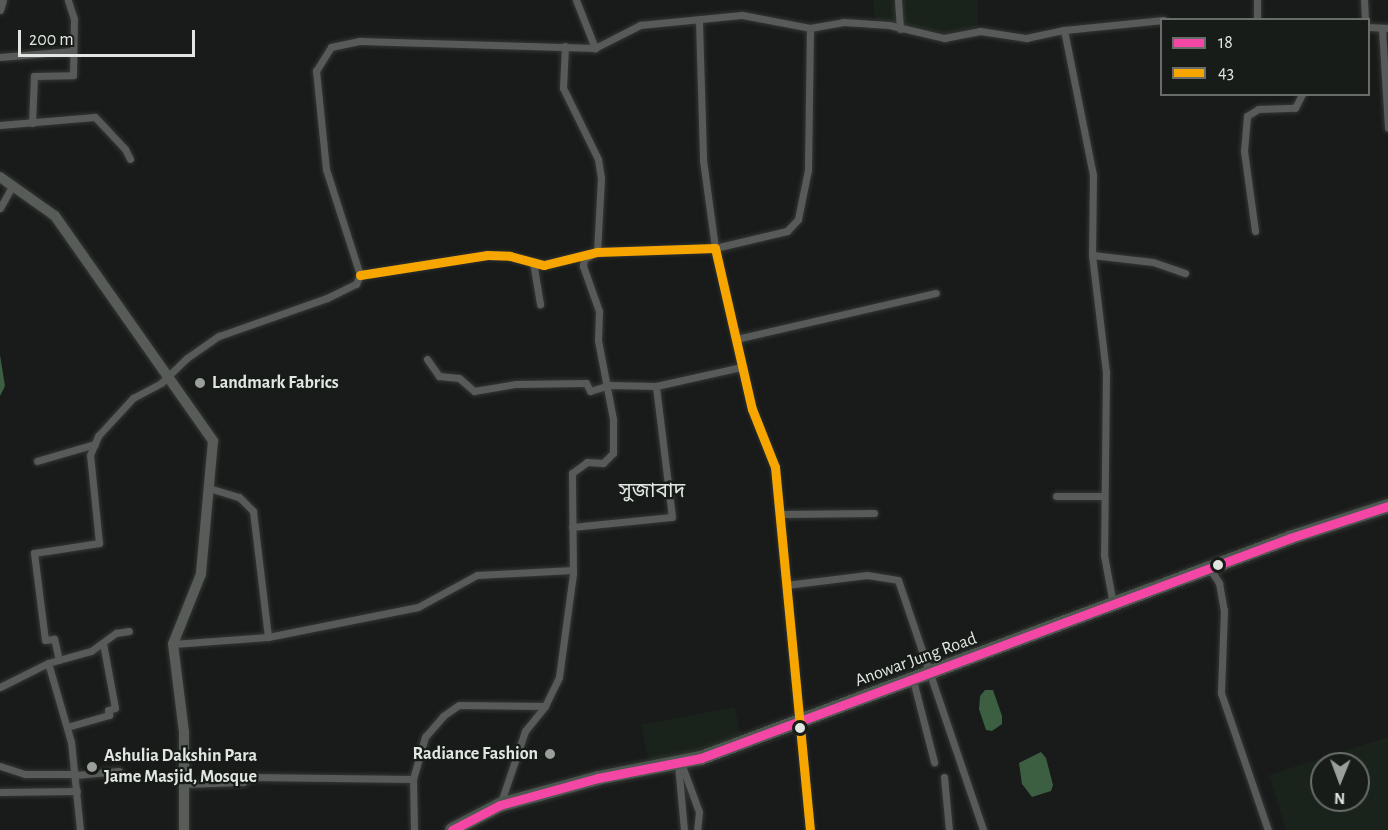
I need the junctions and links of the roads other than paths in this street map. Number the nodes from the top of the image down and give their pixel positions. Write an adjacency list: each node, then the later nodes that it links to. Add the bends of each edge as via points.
1 (3, 0): 7 (street)
2 (68, 0): 19 (street, via 74,19)
3 (576, 0): 18 (street)
4 (898, 0): 15 (street)
5 (1257, 0): 8 (street)
6 (1364, 0): 9 (street)
7 (0, 10)
8 (1257, 18)
9 (1365, 18)
10 (1160, 20): 16 (street)
11 (699, 22): 13 (street, via 742,15); 18 (street, via 640,25); 30 (street, via 704,160)
12 (1370, 27): 14 (street)
13 (810, 28): 15 (street, via 843,22); 30 (street, via 808,170 798,219 787,231)
14 (1385, 28): 24 (street)
15 (900, 29): 16 (street, via 944,38 980,31 1026,38)
16 (1064, 30): 32 (street, via 1093,175)
17 (565, 46): 18 (street); 31 (street, via 563,88 598,159 601,178); 35 (street, via 360,42 331,47 316,70 326,170)
18 (595, 48)
19 (73, 51): 20 (street); 22 (street, via 73,75 34,76)
20 (0, 57)
21 (1301, 96): 29 (street, via 1295,108 1258,109 1248,116 1244,152)
22 (32, 123): 23 (street); 25 (street, via 95,117)
23 (0, 125)
24 (1388, 128)
25 (130, 159)
26 (0, 177): 27 (street)
27 (12, 186): 28 (street); 41 (street, via 55,216)
28 (0, 208)
29 (1254, 231)
30 (715, 248): 31 (street); 38 (street)
31 (597, 252): 33 (street, via 560,263); 43 (street, via 584,259 583,266 599,311 598,340)
32 (1092, 255): 34 (street, via 1153,262); 48 (street, via 1106,372)
33 (533, 262): 35 (street, via 487,255); 37 (street)
34 (1185, 273)
35 (360, 274): 41 (street, via 356,284 327,298 219,336)
36 (936, 293): 38 (street)
37 (540, 304)
38 (736, 339): 40 (street)
39 (427, 359): 43 (street, via 439,376 459,378 474,391 516,384 586,383 590,391)
40 (742, 367): 42 (street); 51 (street, via 752,409 775,467)
41 (168, 377): 44 (street, via 133,398); 46 (street, via 213,441)
42 (656, 386): 43 (street, via 616,384); 52 (street, via 673,514 667,519)
43 (606, 388): 52 (street, via 613,419 613,453 603,463 587,462 572,473)
44 (95, 444): 45 (street); 61 (street, via 90,455 99,543 34,553 45,640 54,639)
45 (37, 461)
46 (209, 488): 58 (street, via 239,497 253,511); 60 (street, via 201,574)
47 (1056, 496): 48 (street)
48 (1102, 496): 56 (street, via 1104,555)
49 (1388, 506): 53 (highway, Anowar Jung Road)
50 (874, 513): 51 (street)
51 (782, 514): 55 (street)
52 (572, 526): 54 (street)
53 (1210, 569): 56 (highway, Anowar Jung Road); 89 (street, via 1219,583 1224,610 1221,693)
54 (573, 570): 58 (street, via 477,575 418,607); 66 (street, via 559,677)
55 (786, 585): 63 (street, via 867,575 898,580); 67 (street)
56 (1113, 604): 63 (highway, Anowar Jung Road)
57 (129, 631): 59 (street, via 116,633)
58 (268, 637): 60 (street)
59 (103, 643): 61 (street); 68 (street, via 115,708 108,710 109,715)
60 (173, 644): 76 (street, via 184,732)
61 (59, 660): 62 (street)
62 (48, 663): 65 (street); 68 (street)
63 (931, 673): 64 (highway, Anowar Jung Road); 88 (street)
64 (913, 680): 67 (highway, Anowar Jung Road); 69 (street)
65 (0, 687)
66 (545, 706): 75 (street, via 459,705 425,737); 79 (street, via 525,730)
67 (801, 722): 70 (highway, Anowar Jung Road); 86 (street)
68 (67, 727): 73 (street)
69 (934, 762)
70 (679, 763): 79 (highway, Anowar Jung Road, via 598,778); 84 (street); 85 (street, via 699,812)
71 (0, 766): 73 (street, via 25,774)
72 (119, 771): 73 (street)
73 (76, 775): 77 (street)
74 (944, 777): 87 (street)
75 (413, 778): 76 (street, via 251,777 243,782); 82 (street)
76 (184, 784): 81 (street)
77 (77, 791): 78 (street); 80 (street)
78 (0, 792)
79 (500, 805): 83 (highway, Anowar Jung Road)
80 (80, 830)
81 (184, 830)
82 (414, 830)
83 (453, 830)
84 (684, 830)
85 (697, 830)
86 (810, 830)
87 (949, 830)
88 (983, 830)
89 (1268, 830)

